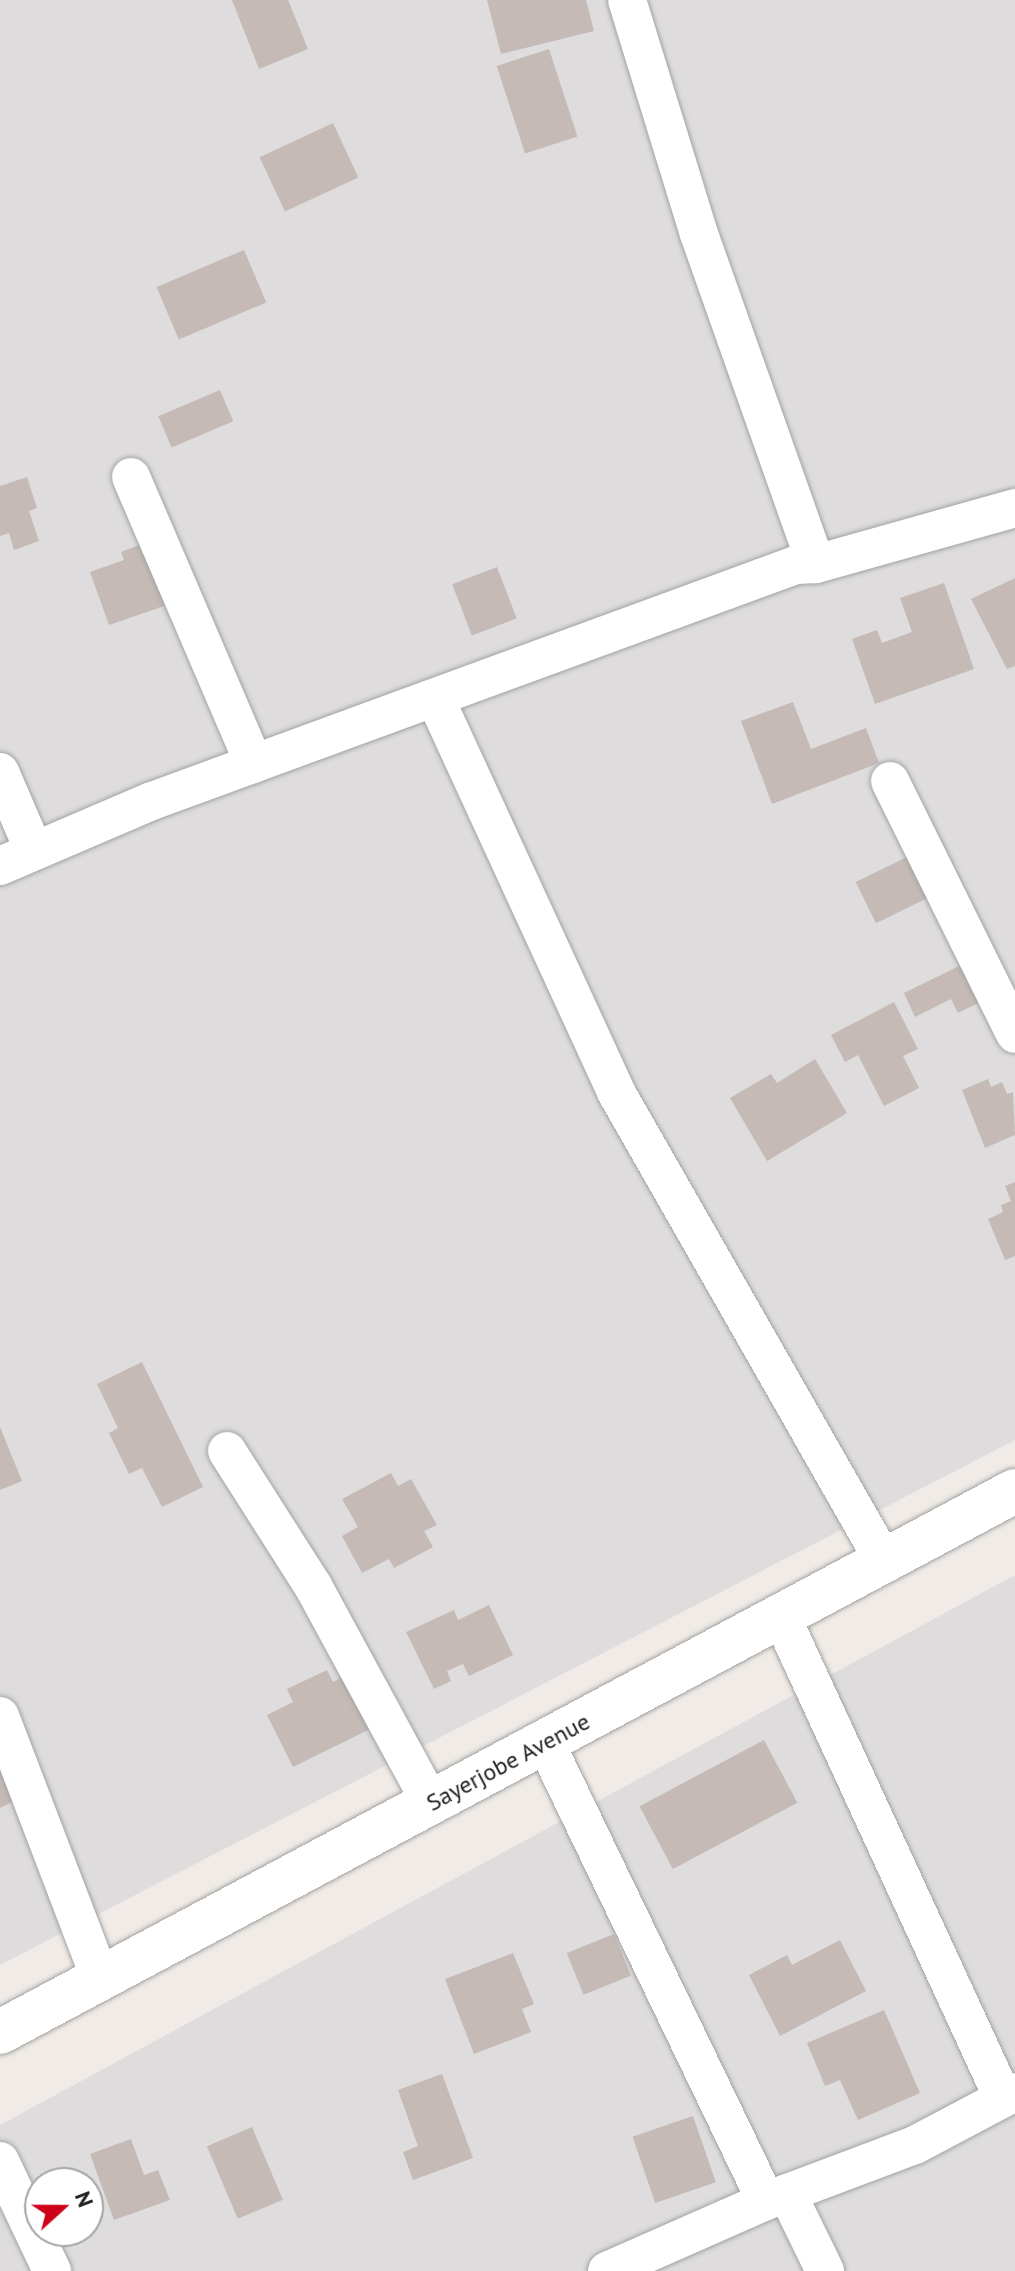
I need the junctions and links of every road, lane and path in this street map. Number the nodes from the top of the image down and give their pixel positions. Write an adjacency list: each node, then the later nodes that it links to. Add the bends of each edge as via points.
1 (627, 0): 4 (street, via 699,234)
2 (131, 477): 6 (street)
3 (1015, 508): 4 (street)
4 (816, 564): 5 (street, via 796,565)
5 (435, 698): 6 (street); 14 (street, via 616,1092)
6 (254, 764): 9 (street)
7 (0, 772): 9 (street)
8 (890, 781): 11 (street)
9 (34, 851): 10 (street)
10 (0, 866)
11 (1015, 1034)
12 (227, 1451): 18 (street, via 313,1586)
13 (1015, 1491): 14 (street, Sayerjobe Avenue)
14 (884, 1561): 15 (street, Sayerjobe Avenue)
15 (781, 1616): 17 (street, Sayerjobe Avenue); 21 (street)
16 (0, 1716): 19 (street)
17 (545, 1742): 18 (street, Sayerjobe Avenue); 23 (street)
18 (431, 1803): 19 (street, Sayerjobe Avenue)
19 (101, 1980): 20 (street, Sayerjobe Avenue)
20 (0, 2032)
21 (1009, 2095): 23 (street, via 915,2145)
22 (0, 2161): 25 (street)
23 (776, 2197): 24 (street); 26 (street)
24 (624, 2268)
25 (52, 2271)
26 (825, 2271)

